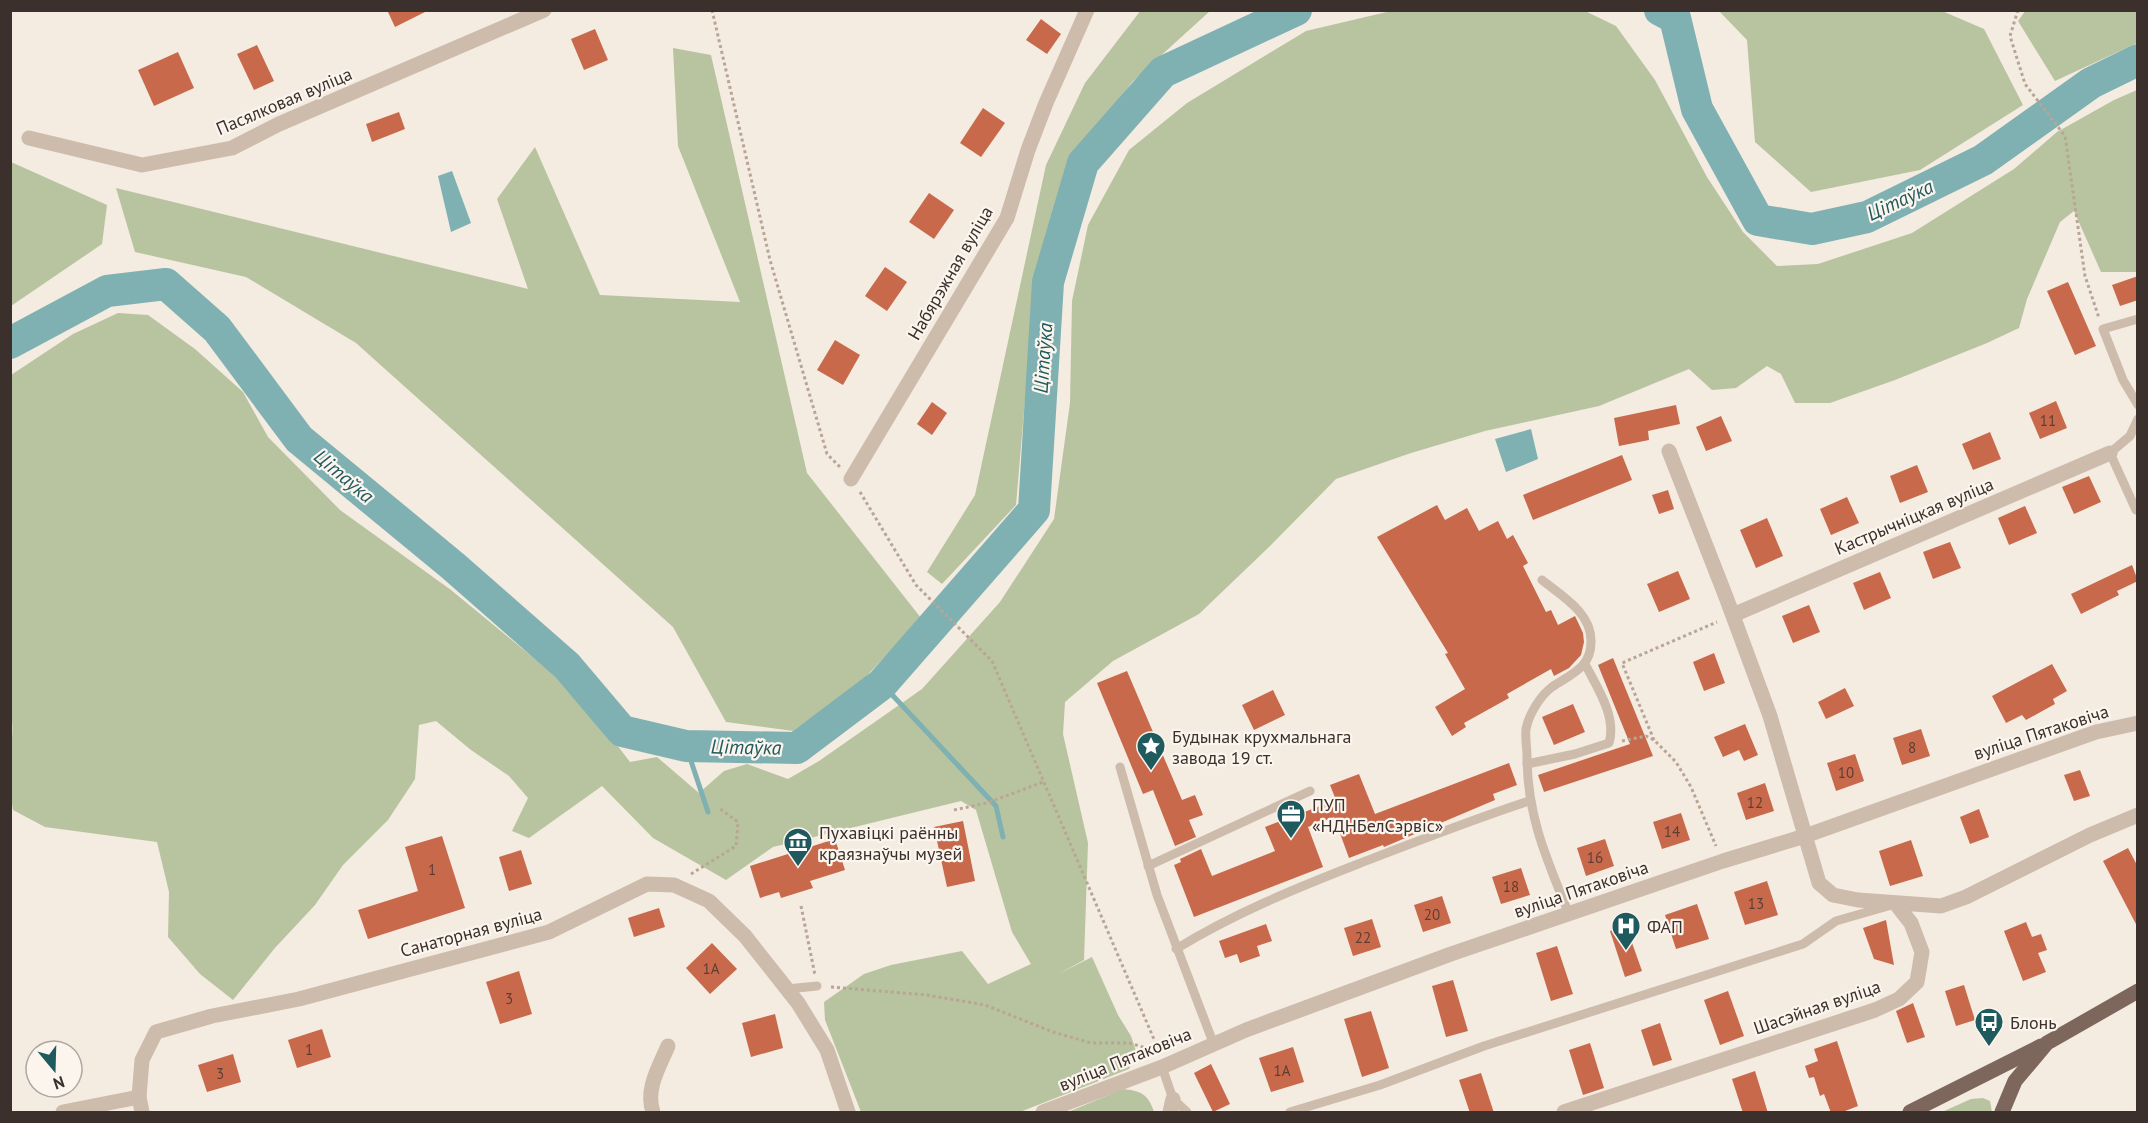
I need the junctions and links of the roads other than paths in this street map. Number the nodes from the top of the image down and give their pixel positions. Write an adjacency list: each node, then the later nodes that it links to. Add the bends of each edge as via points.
1 (544, 10): 3 (street, Пасялковая вуліца, via 232,148 142,165)
2 (1087, 10): 9 (street, Набярэжная вуліца, via 1032,141 1007,218)
3 (29, 138)
4 (2138, 319): 5 (lane, via 2103,329 2122,380)
5 (2138, 405)
6 (2138, 419): 8 (lane, via 2130,436)
7 (1669, 451): 12 (street)
8 (2110, 453): 10 (lane); 12 (street, Кастрычніцкая вуліца)
9 (851, 478)
10 (2136, 510)
11 (1542, 580): 13 (lane, via 1574,605 1587,621 1591,653)
12 (1733, 615): 20 (street, via 1770,716)
13 (1585, 664): 15 (lane, via 1550,688 1534,709 1526,729); 15 (lane, via 1605,702 1612,734 1610,743)
14 (2138, 723): 20 (street, вуліца Пятаковіча, via 2097,732)
15 (1527, 764): 18 (lane)
16 (1120, 767): 21 (lane)
17 (1310, 791): 21 (lane)
18 (1529, 801): 23 (lane, via 1539,840); 24 (lane, via 1281,894)
19 (2138, 815): 22 (street, via 1966,897 1941,906)
20 (1805, 836): 22 (street, via 1819,883 1833,895); 23 (street, вуліца Пятаковіча)
21 (1148, 866): 24 (lane)
22 (1896, 904): 39 (lane, via 1836,921 1803,944); 40 (street, Шасэйная вуліца, via 1911,923 1922,952 1917,982 1899,999 1875,1011)
23 (1569, 914): 29 (street, вуліца Пятаковіча, via 1451,954)
24 (1176, 949): 29 (lane)
25 (817, 986): 26 (lane)
26 (787, 989): 32 (street, Санаторная вуліца, via 746,936 709,901 674,885 647,884 549,932 299,999 156,1032 142,1060); 36 (street, Санаторная вуліца, via 827,1050)
27 (2138, 991): 28 (main road)
28 (2047, 1043): 41 (main road); 42 (main road, via 2015,1081)
29 (1214, 1045): 31 (street, вуліца Пятаковіча)
30 (668, 1047): 35 (street, via 652,1083)
31 (1162, 1067): 33 (lane); 37 (street, вуліца Пятаковіча)
32 (141, 1105): 34 (street)
33 (1172, 1106): 38 (lane)
34 (63, 1113)
35 (653, 1113)
36 (848, 1113)
37 (1043, 1113)
38 (1187, 1113)
39 (1290, 1113)
40 (1564, 1113)
41 (1910, 1113)
42 (2002, 1113)

